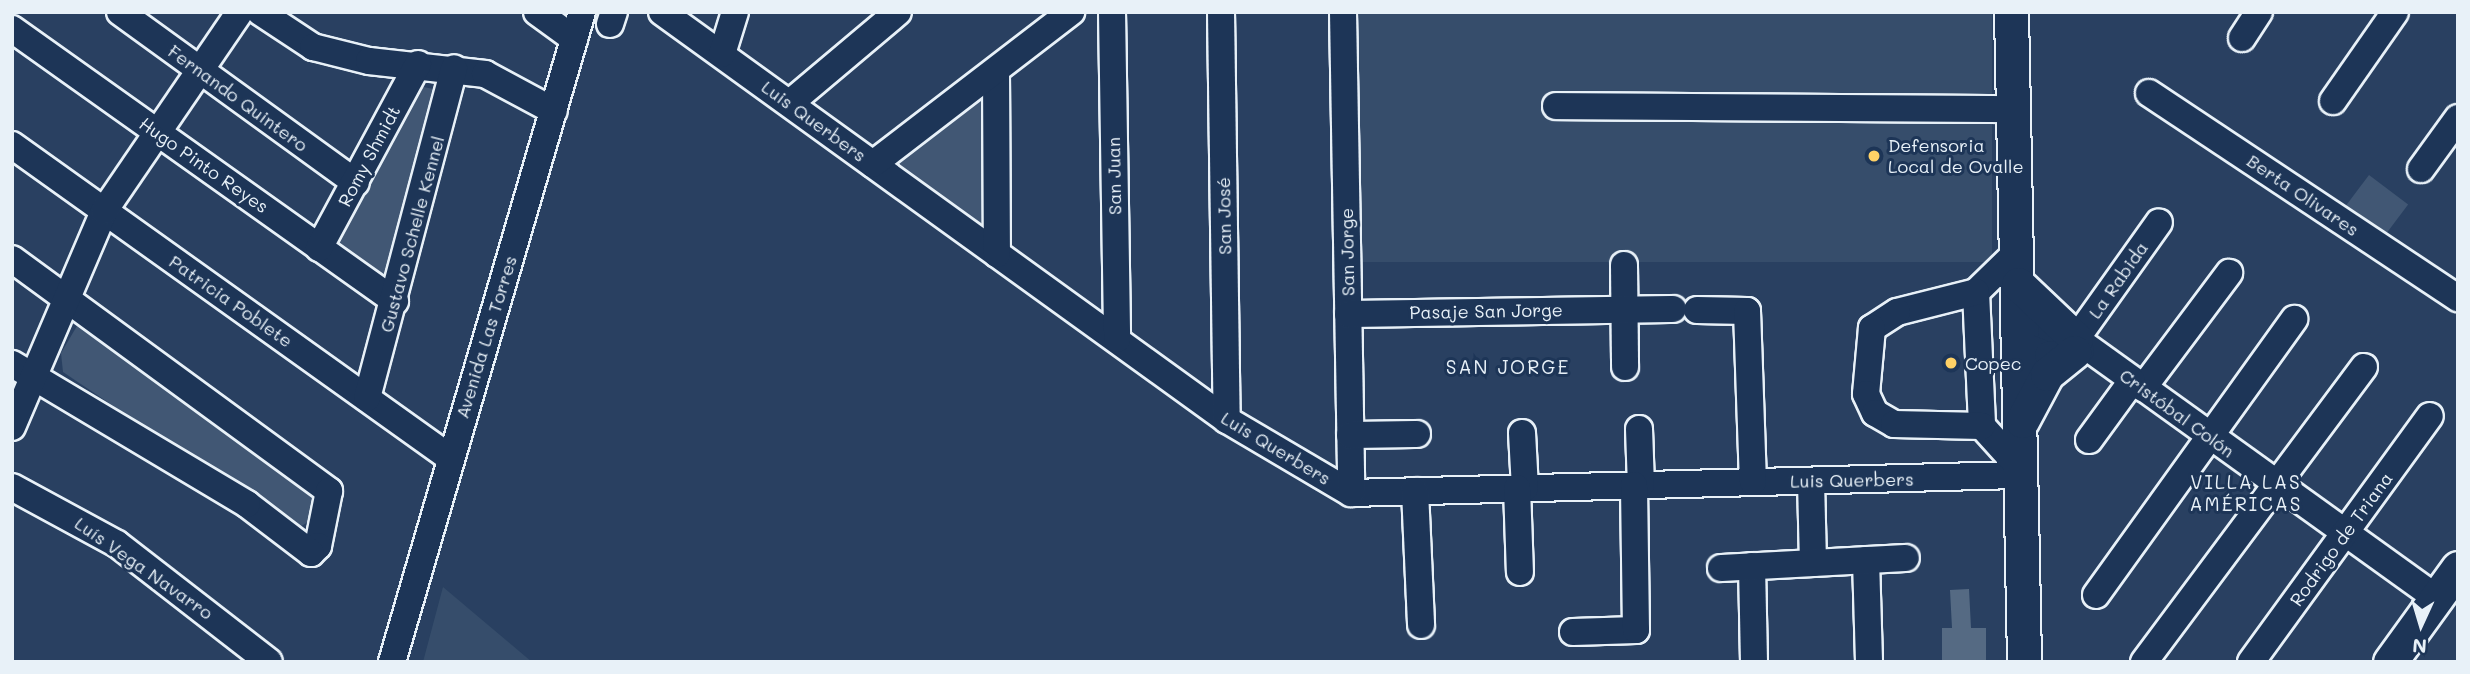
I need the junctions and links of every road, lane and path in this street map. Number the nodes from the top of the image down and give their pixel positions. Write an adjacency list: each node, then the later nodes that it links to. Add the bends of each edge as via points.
1 (120, 12): 22 (street, Fernando Quintero)
2 (240, 12): 22 (street)
3 (260, 12): 20 (street, via 313,47)
4 (537, 12): 18 (street)
5 (582, 12): 18 (street, Avenida Las Torres)
6 (662, 12): 19 (street, Luis Querbers)
7 (735, 12): 19 (street)
8 (1071, 12): 23 (street)
9 (1112, 12): 51 (street, San Juan)
10 (1221, 12): 60 (street, San José)
11 (1343, 12): 49 (street, San Jorge)
12 (2011, 12): 28 (main road)
13 (2259, 12): 17 (street)
14 (2395, 12): 25 (street)
15 (883, 17): 26 (street)
16 (12, 29): 31 (street, Hugo Pinto Reyes)
17 (2242, 38)
18 (574, 39): 29 (street, Avenida Las Torres)
19 (722, 54): 26 (street, Luis Querbers)
20 (418, 64): 21 (street); 35 (street, Romy Shmidt)
21 (454, 68): 29 (street, via 485,74); 47 (street, Gustavo Schelle Kennel)
22 (200, 71): 31 (street); 35 (street, Fernando Quintero)
23 (996, 73): 33 (street); 39 (street)
24 (2149, 93): 46 (street, Berta Olivares)
25 (2333, 101)
26 (790, 103): 33 (street, Luis Querbers)
27 (1556, 106): 28 (street)
28 (2013, 109): 42 (main road)
29 (554, 111): 70 (street, Avenida Las Torres)
30 (2458, 118): 34 (street)
31 (158, 133): 36 (street); 38 (street, Hugo Pinto Reyes)
32 (12, 145): 36 (street, Patricia Poblete)
33 (873, 164): 39 (street, Luis Querbers)
34 (2421, 169)
35 (356, 183): 38 (street, Romy Shmidt)
36 (104, 211): 45 (street); 58 (street, Patricia Poblete)
37 (2160, 222): 53 (street, La Rabida)
38 (319, 248): 47 (street, Hugo Pinto Reyes)
39 (997, 254): 51 (street, Luis Querbers)
40 (12, 259): 45 (street)
41 (1624, 265): 48 (street)
42 (2017, 269): 44 (street); 52 (main road); 53 (main road)
43 (2229, 273): 57 (street)
44 (1976, 292): 61 (street); 61 (street, via 1897,312 1872,328 1866,394 1875,413 1894,424)
45 (65, 298): 56 (street); 56 (street, via 329,491 318,546 311,554 247,504)
46 (2458, 298)
47 (395, 302): 58 (street, Gustavo Schelle Kennel)
48 (1624, 309): 49 (street, Pasaje San Jorge); 54 (street); 73 (street, Pasaje San Jorge, via 1747,311)
49 (1348, 314): 67 (street, San Jorge)
50 (2294, 319): 66 (street)
51 (1117, 339): 60 (street, Luis Querbers)
52 (2018, 340): 53 (street, Cristóbal Colón, via 2051,332); 65 (main road)
53 (2080, 347): 57 (street, Cristóbal Colón); 65 (main road, via 2037,388)
54 (1625, 367)
55 (2364, 367): 75 (street)
56 (23, 369): 62 (street)
57 (2138, 385): 66 (street, Cristóbal Colón); 69 (street)
58 (367, 398): 70 (street, Patricia Poblete)
59 (2430, 416): 80 (street, Rodrigo de Triana)
60 (1227, 420): 79 (street, Luis Querbers)
61 (1982, 426): 71 (street)
62 (12, 427)
63 (1639, 429): 74 (street)
64 (1522, 433): 77 (street)
65 (2017, 433): 71 (main road)
66 (2207, 434): 75 (street, Cristóbal Colón); 88 (street)
67 (1350, 435): 68 (street); 79 (street, San Jorge)
68 (1417, 435)
69 (2089, 440)
70 (449, 457): 93 (street, Avenida Las Torres)
71 (2018, 471): 72 (street, Luis Querbers); 96 (main road)
72 (1811, 481): 73 (street, Luis Querbers); 83 (street)
73 (1753, 482): 74 (street, Luis Querbers)
74 (1638, 485): 77 (street, Luis Querbers); 91 (street, via 1636,630)
75 (2277, 486): 80 (street, Cristóbal Colón); 97 (street)
76 (12, 487): 92 (street, Luís Vega Navarro, via 117,544)
77 (1521, 488): 78 (street, Luis Querbers); 87 (street)
78 (1415, 491): 79 (street, Luis Querbers); 90 (street)
79 (1351, 493)
80 (2344, 535): 89 (street, Cristóbal Colón); 98 (street, Rodrigo de Triana)
81 (1906, 558): 82 (street)
82 (1866, 560): 83 (street); 95 (street)
83 (1813, 563): 84 (street)
84 (1752, 566): 85 (street); 94 (street)
85 (1721, 568)
86 (2458, 568): 89 (main road)
87 (1520, 572)
88 (2096, 595)
89 (2436, 598): 99 (main road)
90 (1421, 625)
91 (1573, 632)
92 (269, 662)
93 (392, 662)
94 (1755, 662)
95 (1870, 662)
96 (2024, 662)
97 (2144, 662)
98 (2251, 662)
99 (2390, 662)

